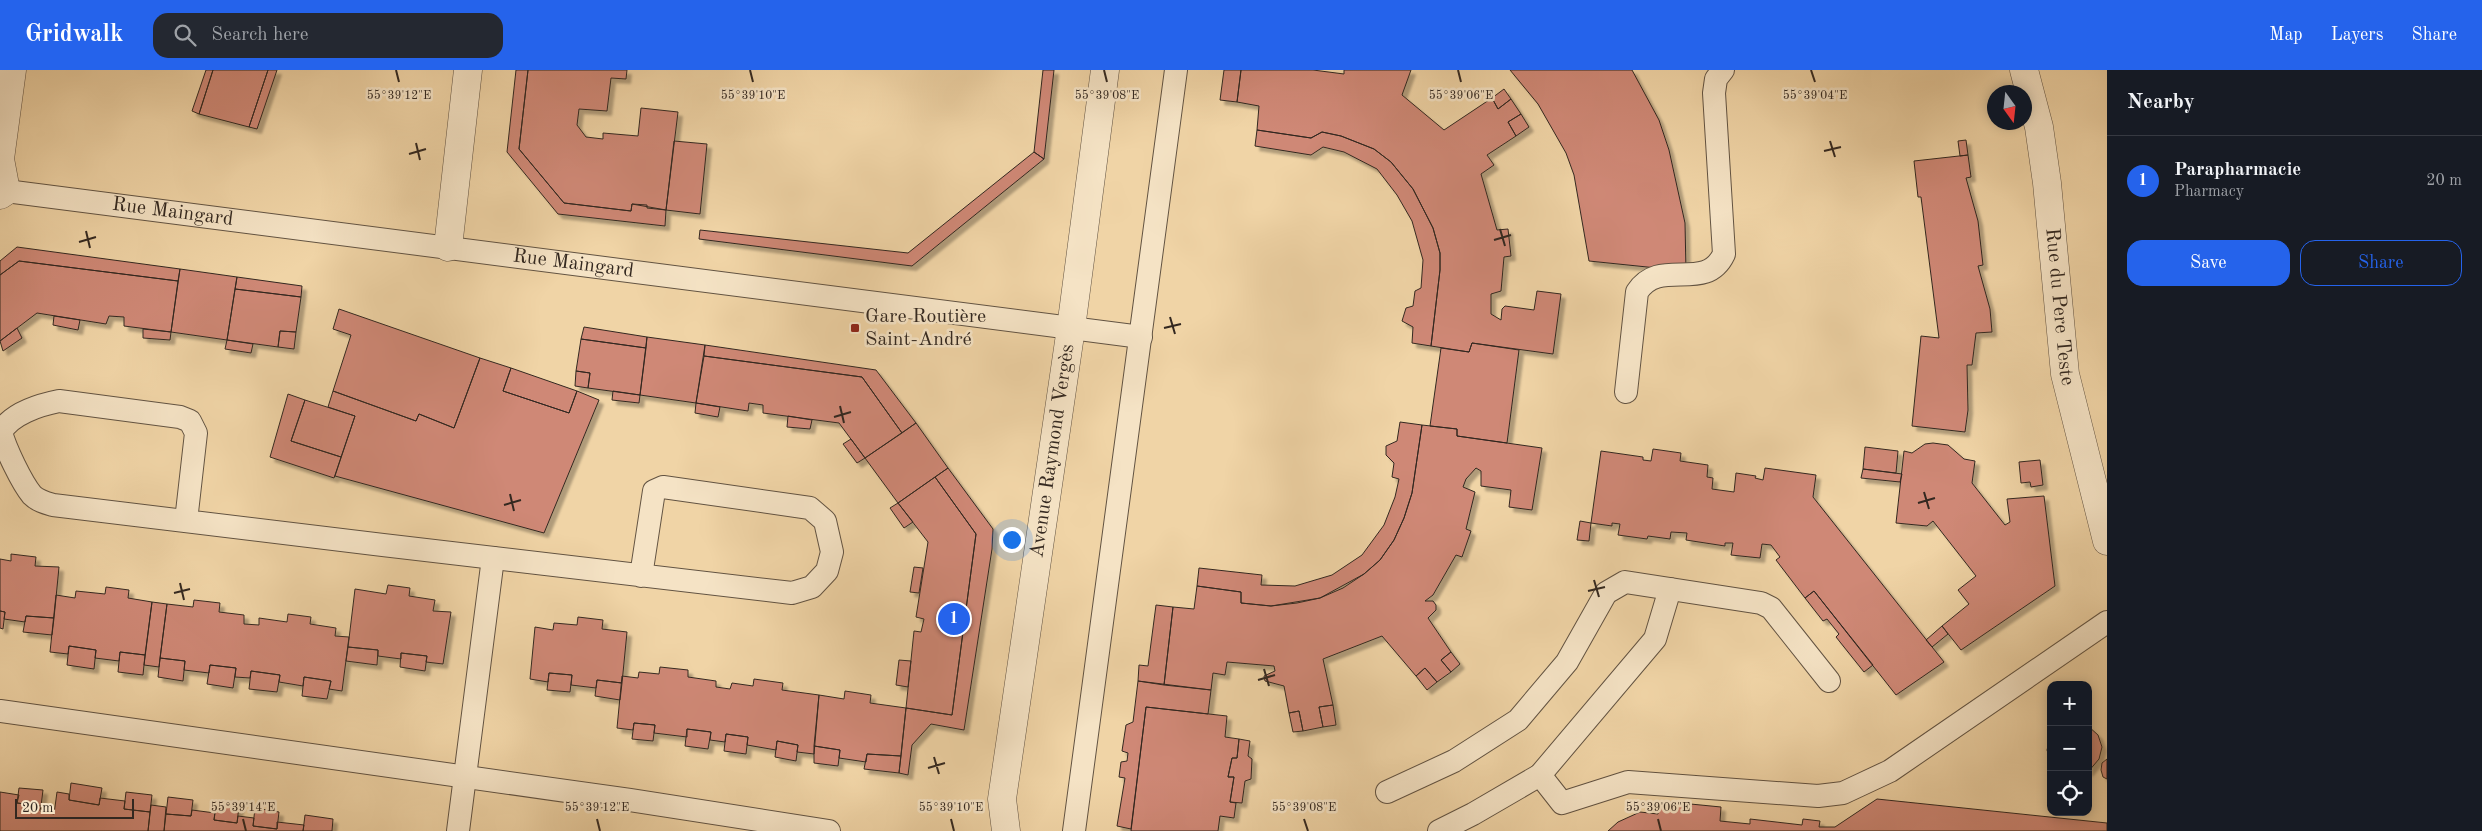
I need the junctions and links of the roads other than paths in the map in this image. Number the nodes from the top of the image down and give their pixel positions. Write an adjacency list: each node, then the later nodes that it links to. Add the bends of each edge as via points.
1 (12, 70): 7 (street)
2 (468, 70): 9 (street)
3 (1105, 70): 10 (street, Avenue Raymond Vergès)
4 (1176, 70): 11 (lane)
5 (1723, 70): 12 (lane, via 1716,79 1714,93 1724,254 1720,264 1712,270 1700,274 1653,276 1643,283 1637,292)
6 (2024, 70): 14 (street, Rue du Pere Teste, via 2039,126 2047,183 2065,374)
7 (4, 92): 8 (street, via 0,159)
8 (3, 193): 9 (lane, Rue Maingard)
9 (448, 247): 10 (lane, Rue Maingard)
10 (1071, 328): 11 (lane, Rue Maingard); 26 (street, Avenue Raymond Vergès, via 1002,799)
11 (1140, 337): 27 (lane)
12 (1626, 392)
13 (186, 521): 13 (lane, via 39,501 32,495 4,444 1,432 6,423 40,405 59,401 180,416 190,421 196,433); 15 (lane)
14 (2107, 541)
15 (493, 558): 16 (lane); 22 (lane)
16 (641, 576): 16 (lane, via 654,491 663,487 810,508 825,521 832,552 827,571 812,587 792,594)
17 (1670, 589): 19 (lane, via 1746,600 1771,608); 21 (lane, via 1655,639); 23 (lane, via 1625,582 1606,593 1568,662 1518,720 1454,761)
18 (2107, 622): 21 (lane, via 1890,771 1843,793 1818,796 1628,782 1562,803)
19 (1829, 681)
20 (0, 711): 22 (lane)
21 (1540, 776): 28 (lane)
22 (465, 777): 24 (lane); 25 (lane)
23 (1386, 792)
24 (458, 831)
25 (829, 831)
26 (1006, 831)
27 (1074, 831)
28 (1439, 831)

